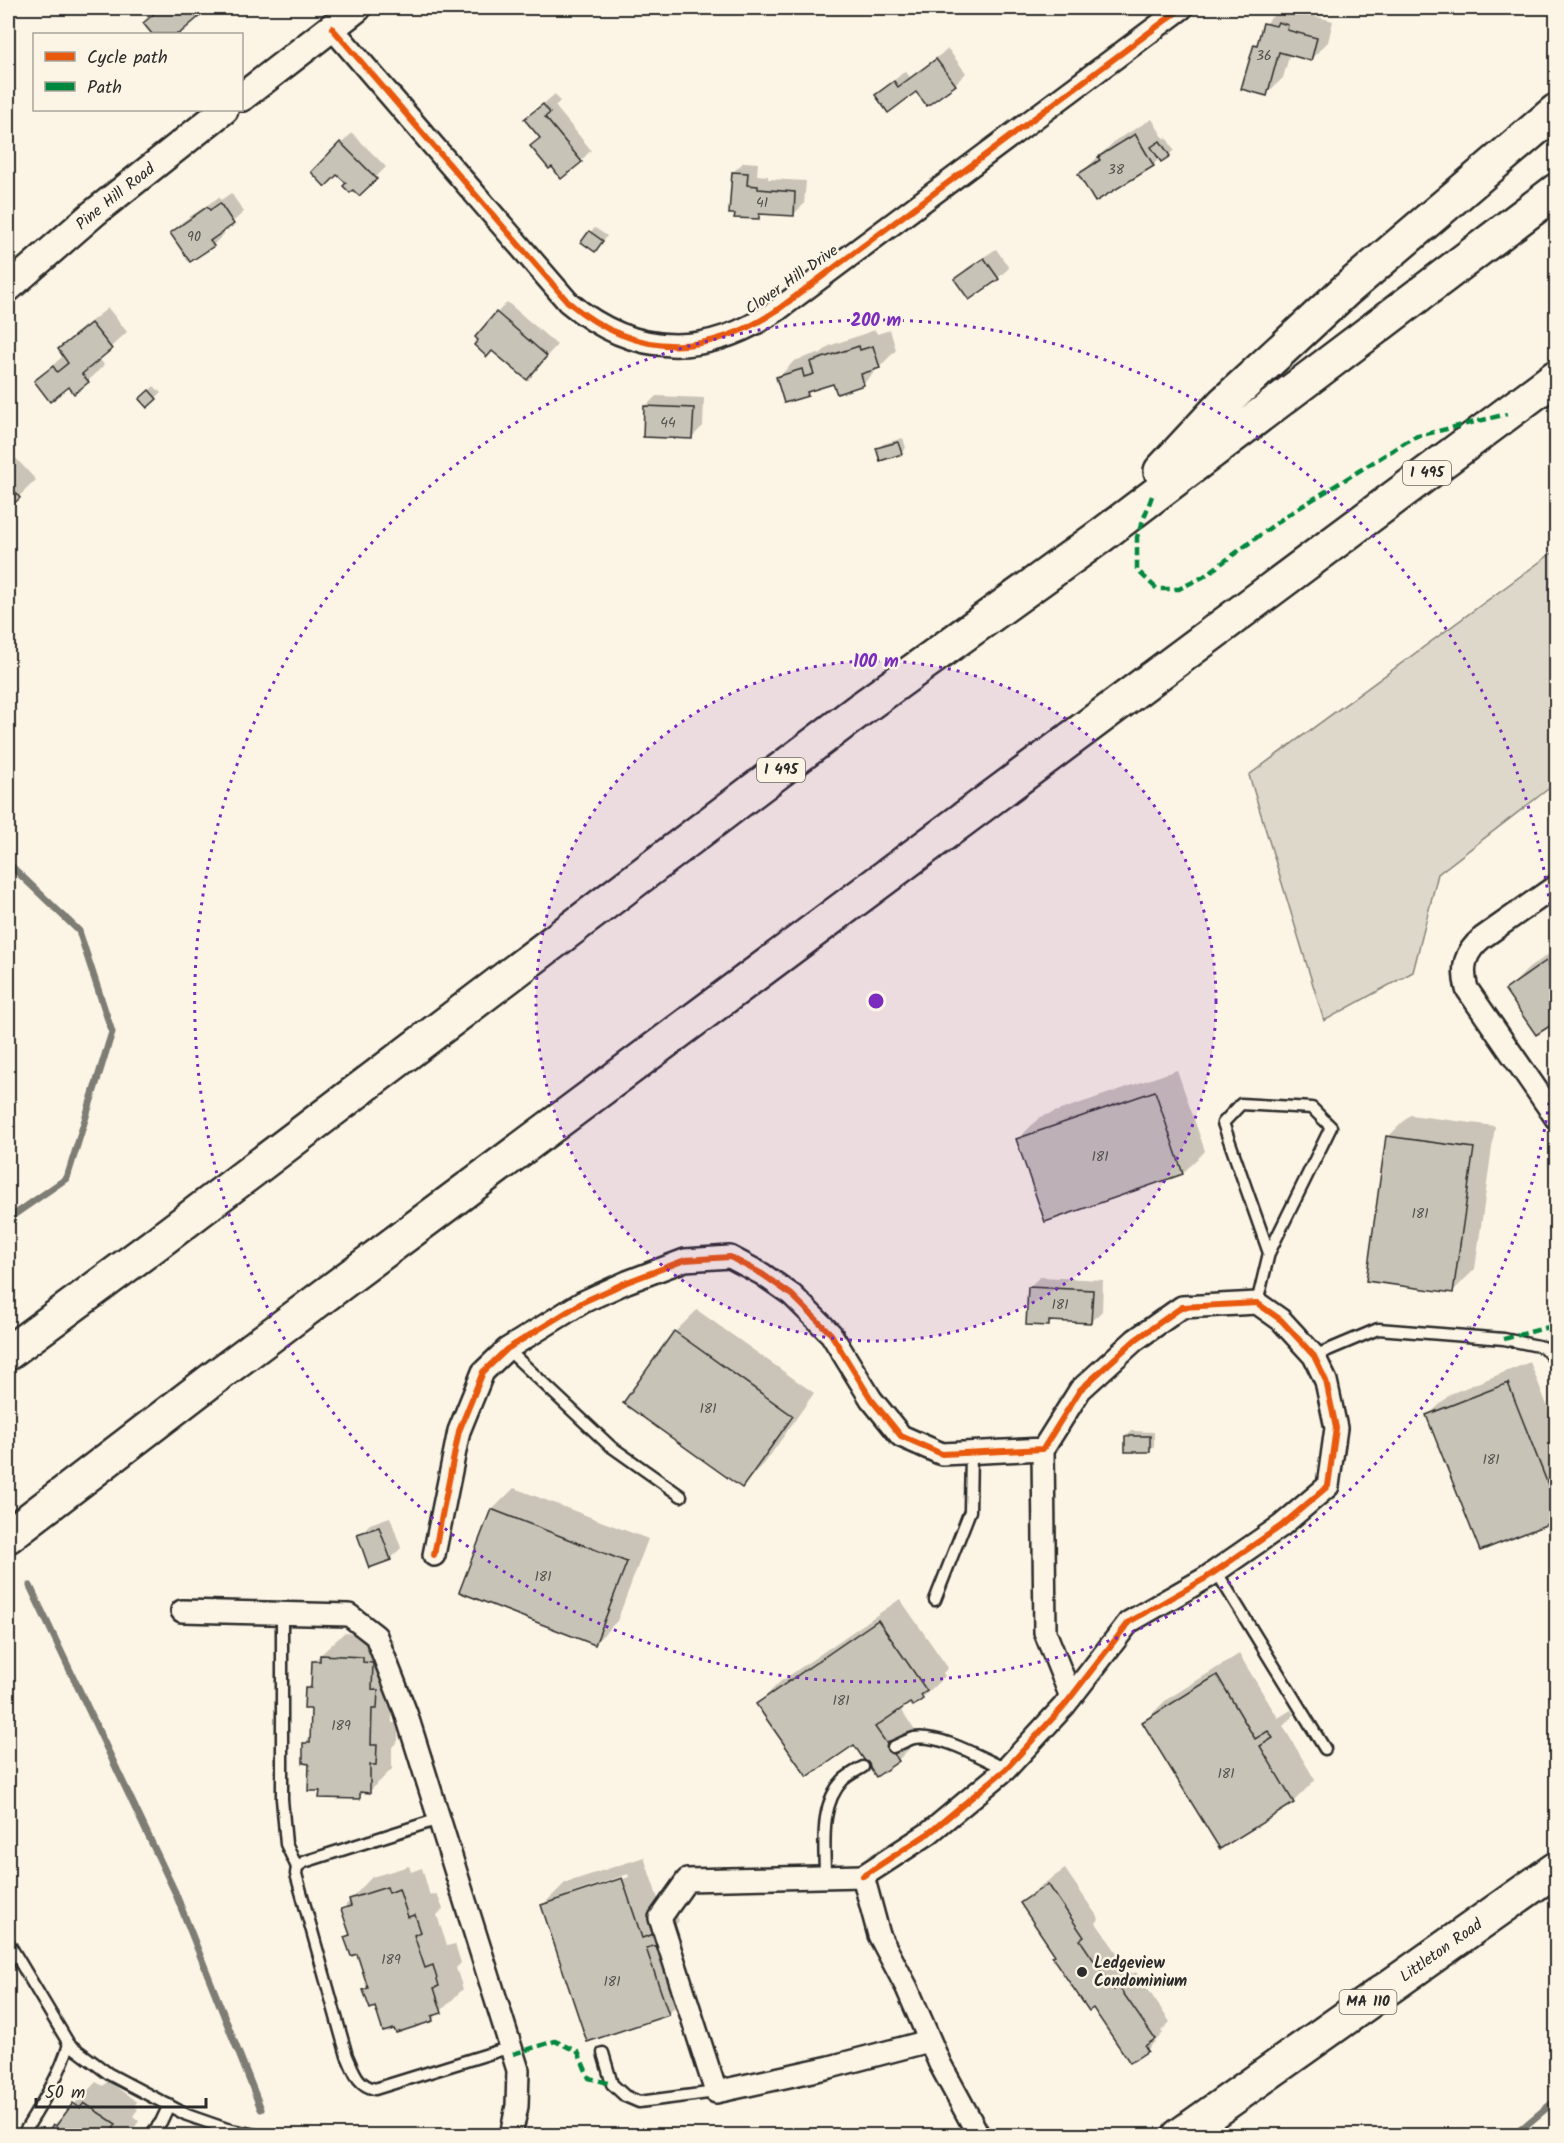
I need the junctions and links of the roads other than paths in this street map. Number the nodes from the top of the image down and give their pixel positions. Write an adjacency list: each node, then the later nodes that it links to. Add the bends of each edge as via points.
1 (357, 8): 3 (street)
2 (1182, 8): 3 (street, Clover Hill Drive, via 777,311 729,337 690,345 625,337 601,326 568,302)
3 (332, 28): 4 (street)
4 (243, 95)
5 (223, 111): 8 (street, Pine Hill Road, via 94,213)
6 (1557, 111): 11 (main road, via 1346,290 1242,387)
7 (1557, 191): 11 (main road, I 495)
8 (8, 288)
9 (1557, 377): 12 (main road, I 495)
10 (1557, 402): 12 (main road)
11 (1102, 535): 18 (main road, I 495, via 858,711)
12 (1298, 569): 24 (main road, I 495, via 222,1371)
13 (1557, 886): 14 (street, via 1471,947 1464,967 1467,989)
14 (1557, 1118)
15 (1269, 1253): 15 (lane, via 1331,1127 1312,1108 1241,1104 1223,1123); 16 (lane)
16 (1257, 1303): 19 (street, via 1281,1320); 21 (street, via 1182,1307 1135,1340 1080,1390)
17 (507, 1349): 22 (street, via 583,1302 627,1282 685,1260 730,1257 792,1295 831,1334 871,1400 901,1436 942,1454); 23 (lane, via 609,1445); 25 (street, via 483,1371 459,1431)
18 (8, 1353)
19 (1314, 1356): 20 (lane, via 1378,1329 1504,1339 1544,1347); 26 (street, via 1326,1381 1336,1428 1328,1486 1281,1526)
20 (1557, 1361)
21 (1043, 1449): 22 (street); 30 (street, via 1046,1632)
22 (971, 1452): 27 (lane, via 970,1511)
23 (681, 1496)
24 (8, 1536)
25 (434, 1555)
26 (1216, 1571): 30 (street, via 1129,1623); 32 (lane)
27 (935, 1600)
28 (182, 1611): 29 (street)
29 (282, 1613): 35 (street, via 350,1615 376,1636 406,1713); 36 (lane, via 282,1799 286,1844)
30 (1071, 1697): 34 (street)
31 (893, 1747): 34 (lane, via 912,1738 926,1737 952,1744)
32 (1325, 1749)
33 (862, 1767): 39 (lane, via 843,1780 831,1799 826,1815)
34 (1006, 1769): 38 (street, via 929,1833)
35 (439, 1819): 36 (lane); 43 (street)
36 (297, 1867): 43 (lane, via 347,2056 361,2083 383,2088)
37 (1557, 1869): 52 (main road, Littleton Road / MA 110)
38 (863, 1876): 39 (street); 41 (street, via 879,1935)
39 (825, 1877): 45 (street, via 687,1880 660,1918)
40 (8, 1942): 42 (lane)
41 (929, 2041): 45 (street); 51 (street)
42 (69, 2044): 46 (lane, via 109,2074); 47 (lane, via 49,2092)
43 (511, 2047): 50 (street, via 518,2070)
44 (603, 2053): 45 (lane, via 612,2084 639,2102)
45 (716, 2092)
46 (169, 2105): 48 (lane); 49 (lane, via 226,2129)
47 (22, 2136)
48 (150, 2136)
49 (261, 2136)
50 (511, 2136)
51 (979, 2136)
52 (1179, 2136)

